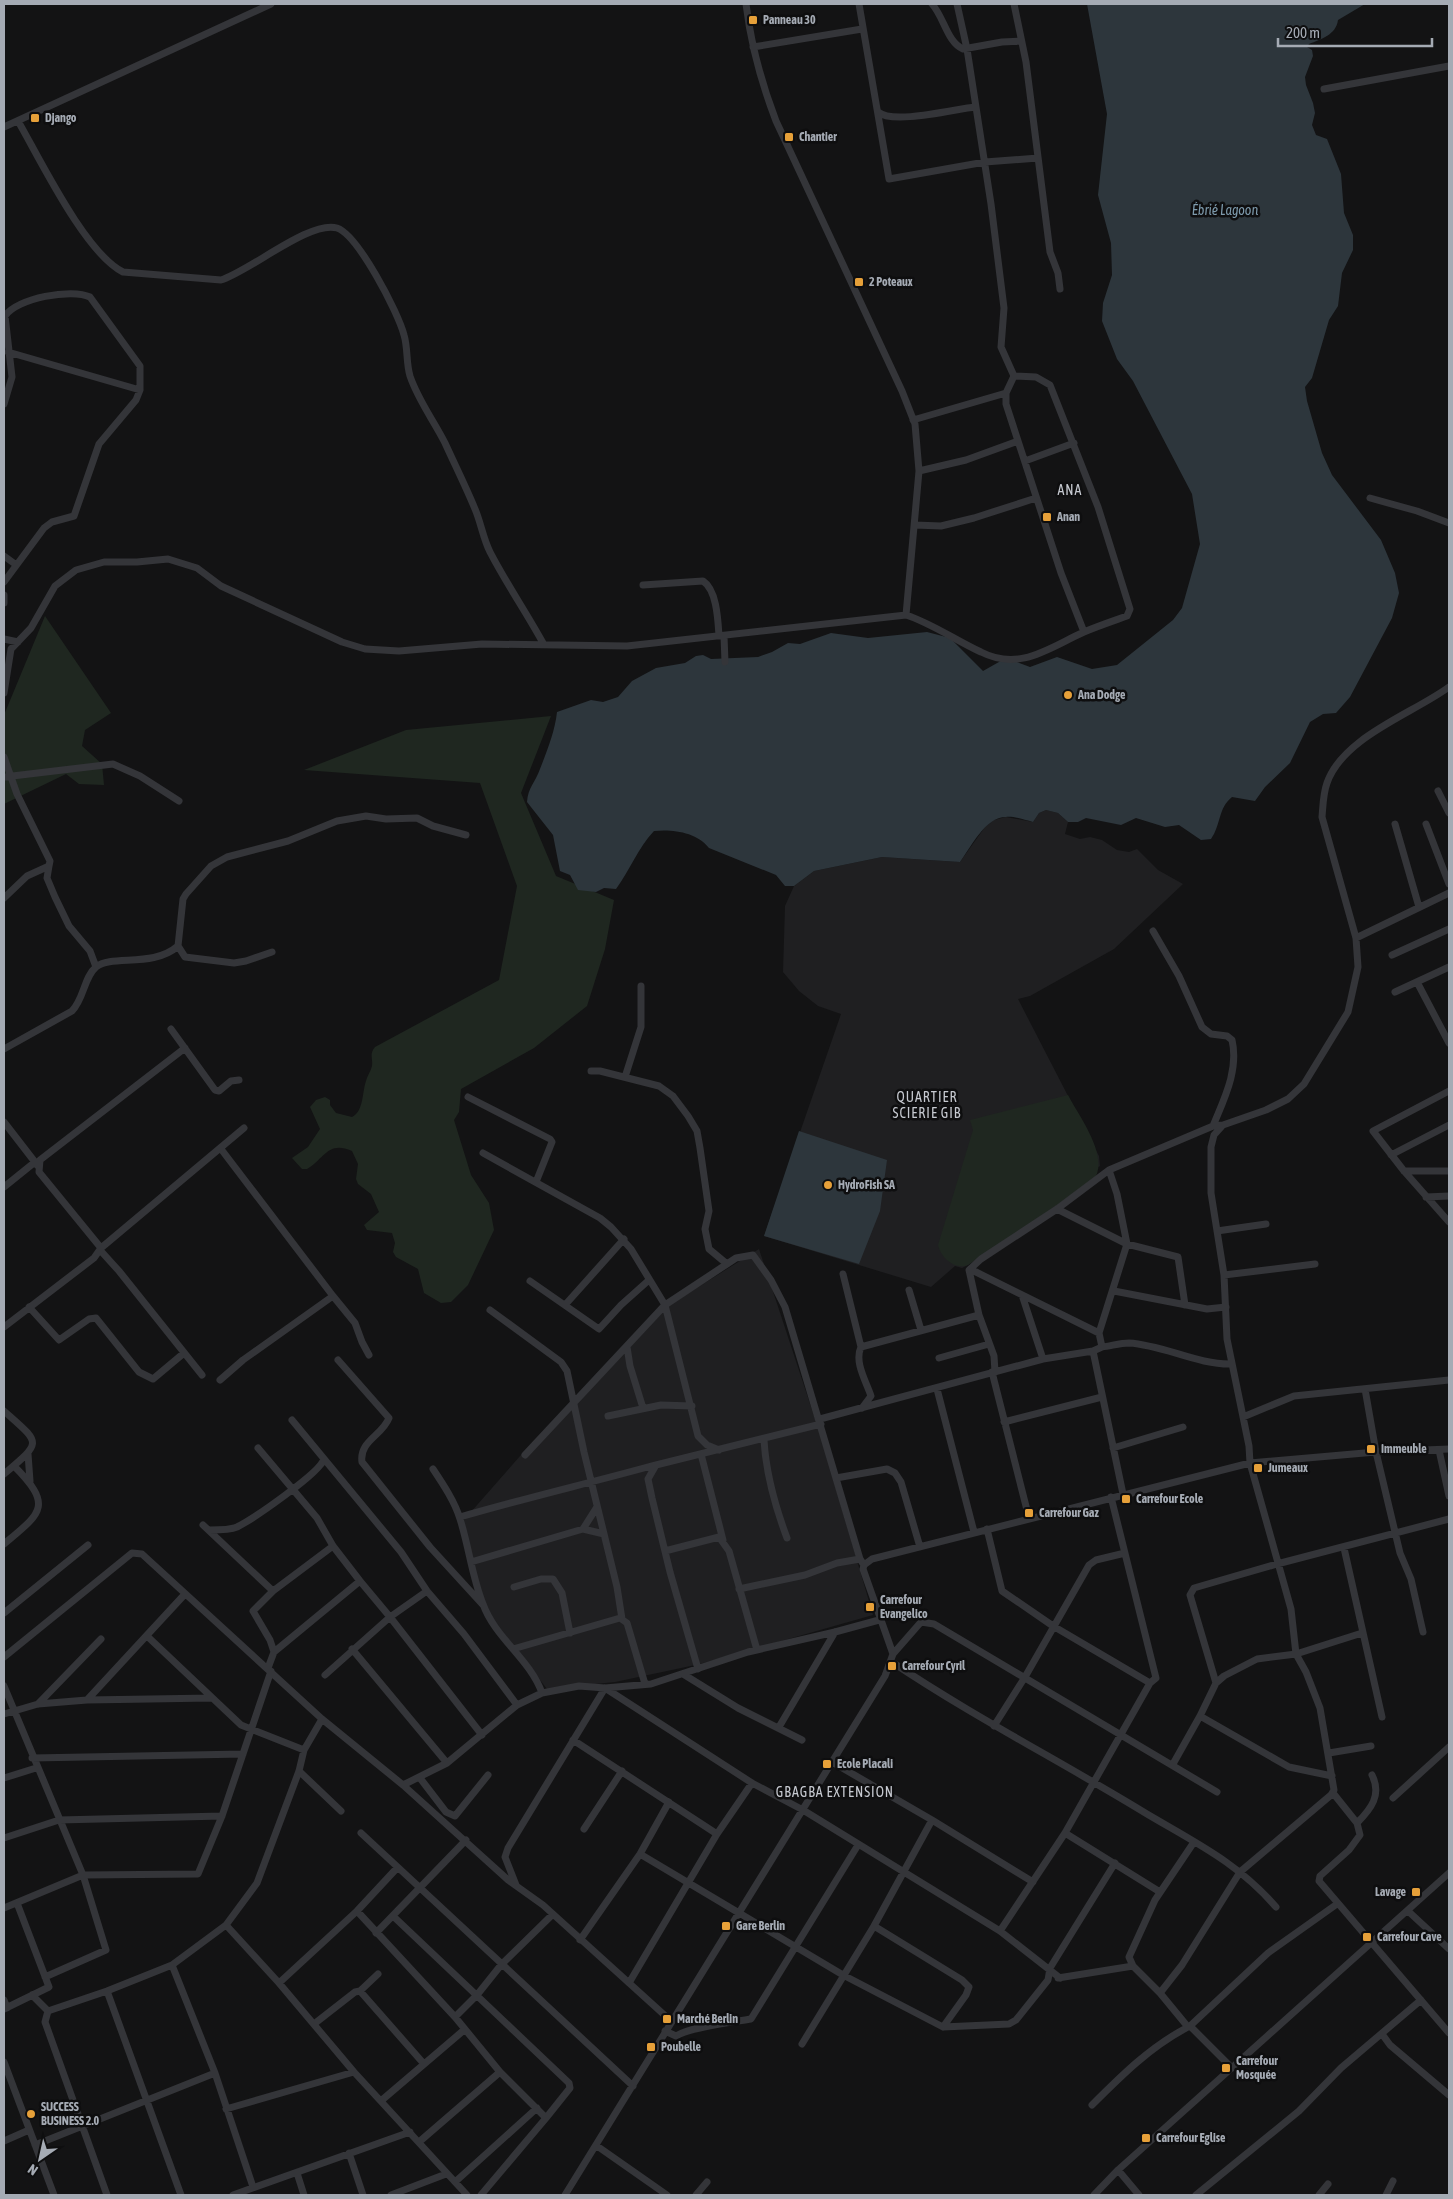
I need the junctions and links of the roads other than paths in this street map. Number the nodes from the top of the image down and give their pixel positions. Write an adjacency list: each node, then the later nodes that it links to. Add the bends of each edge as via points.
1 (271, 4): 15 (street)
2 (746, 4): 9 (street)
3 (859, 4): 7 (street)
4 (932, 4): 10 (street, via 940,12 958,47)
5 (957, 4): 10 (street)
6 (1014, 4): 8 (street)
7 (862, 29): 9 (street); 14 (street)
8 (1021, 41): 10 (street); 17 (street)
9 (753, 47): 25 (street, via 776,120)
10 (967, 49): 13 (street)
11 (1449, 66): 12 (street)
12 (1324, 89)
13 (975, 106): 14 (street, via 900,118 885,117); 18 (street)
14 (878, 112): 18 (street, via 889,179)
15 (18, 121): 16 (street); 45 (street, via 72,216 92,244 123,272 221,280 317,230 335,228 350,237 389,297 405,338 410,376 417,392 475,509 490,552)
16 (4, 127)
17 (1038, 158): 18 (street); 19 (street, via 1050,252)
18 (985, 162): 21 (street, via 1004,308 1001,347)
19 (1060, 289)
20 (8, 352): 22 (street); 22 (street, via 4,316 18,304 38,297 88,296 137,360); 24 (street, via 12,377)
21 (1014, 376): 23 (street); 27 (street, via 1036,377 1050,384)
22 (140, 390): 35 (street, via 136,400 99,444 74,516 52,522 44,528)
23 (1006, 393): 25 (street); 26 (street, via 1006,404)
24 (4, 404)
25 (913, 420): 29 (street)
26 (1018, 441): 28 (street); 29 (street, via 966,460)
27 (1074, 443): 28 (street); 41 (street, via 1130,609 1127,616)
28 (1025, 461): 30 (street)
29 (919, 471): 33 (street)
30 (1036, 498): 33 (street, via 941,526); 41 (street)
31 (1370, 498): 32 (street)
32 (1449, 524)
33 (915, 525): 40 (street)
34 (4, 556): 35 (street)
35 (15, 564): 36 (street)
36 (4, 582)
37 (643, 585): 42 (street, via 703,581 708,584 718,613)
38 (4, 595): 39 (street)
39 (4, 603)
40 (906, 615): 41 (street, via 982,653 1009,659 1036,656); 42 (street)
41 (1084, 632)
42 (721, 636): 45 (street, via 627,646); 46 (street)
43 (4, 639): 44 (street)
44 (18, 642): 45 (street, via 31,628 55,586 76,570 104,562 168,559 197,568 221,586 362,649 399,651); 48 (street, via 11,649)
45 (543, 643)
46 (725, 662)
47 (1449, 687): 64 (street, via 1363,740 1335,766 1327,783 1322,817)
48 (4, 693)
49 (4, 757): 50 (street)
50 (7, 776): 52 (street, via 113,764 140,776); 57 (street, via 50,861)
51 (1438, 791): 53 (street)
52 (179, 801)
53 (1449, 813)
54 (1395, 824): 61 (street)
55 (1426, 824): 58 (street)
56 (466, 835): 65 (street, via 417,818 366,816 337,821 288,841 227,857 211,866 183,899)
57 (48, 866): 60 (street, via 27,876); 68 (street, via 47,878 55,897 78,938 90,951)
58 (1449, 884)
59 (1449, 893): 61 (street)
60 (4, 898)
61 (1420, 907): 64 (street)
62 (1449, 929): 67 (street)
63 (1153, 931): 85 (street, via 1179,976 1202,1027 1211,1034 1232,1040 1233,1063 1228,1090)
64 (1356, 938): 83 (street, via 1358,967 1348,1012 1304,1084 1288,1100)
65 (178, 946): 66 (street, via 185,957 234,963); 68 (street, via 170,953 145,960 104,963)
66 (272, 952)
67 (1392, 955)
68 (96, 967): 76 (street, via 72,1011)
69 (1449, 968): 70 (street)
70 (1417, 982): 72 (street); 74 (street)
71 (641, 986): 78 (street, via 641,1028)
72 (1395, 992)
73 (171, 1029): 75 (street)
74 (1449, 1044)
75 (184, 1048): 79 (street, via 215,1090 219,1091 231,1081); 90 (street)
76 (4, 1049)
77 (591, 1071): 78 (street)
78 (625, 1077): 105 (street, via 659,1086 673,1096 697,1131 709,1211 706,1236 709,1249)
79 (238, 1080)
80 (1449, 1091): 89 (street, via 1373,1131)
81 (468, 1097): 94 (street, via 550,1139 552,1142)
82 (4, 1122): 90 (street)
83 (1223, 1125): 85 (street); 101 (street, via 1214,1135 1210,1172)
84 (1449, 1125): 89 (street)
85 (1212, 1126): 91 (street)
86 (244, 1128): 87 (street)
87 (221, 1148): 104 (street); 115 (street)
88 (483, 1152): 94 (street)
89 (1391, 1154): 92 (street)
90 (36, 1164): 95 (street); 104 (street)
91 (1109, 1170): 98 (street); 103 (street)
92 (1404, 1171): 93 (street); 97 (street)
93 (1449, 1171)
94 (536, 1182): 102 (street, via 600,1218)
95 (4, 1186)
96 (1449, 1196): 97 (street)
97 (1426, 1197): 99 (street)
98 (1057, 1209): 103 (street); 107 (street, via 981,1259)
99 (1449, 1222)
100 (1266, 1224): 101 (street)
101 (1217, 1231): 109 (street)
102 (624, 1239): 111 (street); 116 (street)
103 (1126, 1244): 113 (street); 117 (street, via 1178,1258)
104 (101, 1249): 119 (street, via 94,1258); 131 (street)
105 (727, 1264): 118 (street); 152 (street, via 736,1258 753,1255 772,1280 785,1308)
106 (1315, 1264): 109 (street)
107 (972, 1270): 114 (street); 122 (street)
108 (843, 1274): 128 (street)
109 (1224, 1275): 120 (street)
110 (530, 1280): 116 (street)
111 (649, 1280): 116 (street, via 599,1329); 118 (street)
112 (909, 1290): 124 (street)
113 (1114, 1291): 117 (street); 125 (street)
114 (1022, 1295): 125 (street); 134 (street)
115 (333, 1296): 132 (street, via 356,1323); 139 (street, via 277,1334)
116 (565, 1305)
117 (1185, 1305): 120 (street, via 1207,1309)
118 (665, 1306): 127 (street); 145 (street)
119 (30, 1307): 123 (street); 131 (street, via 59,1340 89,1319 96,1318 139,1372 153,1378)
120 (1226, 1307): 136 (street)
121 (490, 1310): 144 (street, via 561,1362)
122 (979, 1315): 124 (street); 126 (street)
123 (4, 1327)
124 (921, 1330): 128 (street)
125 (1099, 1332): 129 (street)
126 (989, 1344): 133 (street); 137 (street, via 994,1356)
127 (627, 1347): 144 (street); 146 (street)
128 (861, 1347): 147 (street, via 858,1354 860,1364 871,1396)
129 (1102, 1347): 130 (street); 136 (street, via 1128,1343 1217,1364)
130 (1093, 1351): 134 (street); 143 (street)
131 (184, 1353): 138 (street)
132 (369, 1355)
133 (939, 1358)
134 (1043, 1359): 137 (street)
135 (338, 1360): 207 (street, via 389,1418 364,1447 362,1462 430,1548)
136 (1232, 1364): 150 (street)
137 (994, 1372): 141 (street); 153 (street)
138 (202, 1375)
139 (220, 1380)
140 (1449, 1380): 142 (street)
141 (937, 1389): 147 (street); 186 (street)
142 (1365, 1389): 150 (street, via 1294,1396); 161 (street)
143 (1102, 1398): 153 (street); 157 (street)
144 (574, 1401): 164 (street); 173 (street)
145 (692, 1406): 146 (street); 159 (street, via 698,1436)
146 (643, 1408): 149 (street)
147 (859, 1410): 152 (street)
148 (4, 1411): 162 (street, via 32,1436 33,1444)
149 (608, 1416)
150 (1243, 1417): 166 (street)
151 (292, 1420): 165 (street)
152 (820, 1421): 155 (street); 171 (street)
153 (1004, 1422): 180 (street)
154 (1183, 1427): 157 (street)
155 (764, 1440): 159 (street); 189 (street, via 765,1463 774,1502)
156 (258, 1448): 174 (street)
157 (1113, 1448): 175 (street)
158 (1449, 1449): 160 (street)
159 (719, 1450): 163 (street)
160 (1439, 1450): 161 (street); 176 (street)
161 (1376, 1452): 166 (street); 188 (street)
162 (28, 1454): 168 (street); 172 (street)
163 (701, 1454): 167 (street); 190 (street)
164 (525, 1455)
165 (324, 1459): 174 (street, via 320,1468); 205 (street, via 406,1559)
166 (1250, 1463): 175 (street); 200 (street)
167 (656, 1465): 173 (street); 196 (street, via 648,1479)
168 (14, 1466): 170 (street); 172 (street)
169 (433, 1469): 179 (street)
170 (4, 1474)
171 (836, 1478): 194 (street, via 887,1469 895,1473 901,1482); 199 (street)
172 (30, 1482): 191 (street, via 40,1504 39,1510)
173 (592, 1483): 178 (street); 179 (street, via 533,1495)
174 (292, 1490): 185 (street, via 236,1528); 193 (street, via 317,1518)
175 (1123, 1494): 177 (street)
176 (1449, 1496)
177 (1111, 1497): 180 (street); 197 (street)
178 (598, 1507): 183 (street); 187 (street)
179 (460, 1517): 198 (street)
180 (1029, 1518): 184 (street)
181 (1449, 1519): 188 (street)
182 (203, 1524): 185 (street)
183 (583, 1529): 187 (street); 198 (street)
184 (987, 1529): 186 (street); 212 (street, via 1002,1590)
185 (210, 1530): 204 (street)
186 (974, 1532): 194 (street)
187 (604, 1534): 210 (street)
188 (1397, 1534): 195 (street); 214 (street)
189 (787, 1538)
190 (724, 1541): 196 (street, via 719,1536 711,1537); 203 (street)
191 (4, 1544)
192 (88, 1545): 208 (street)
193 (334, 1546): 201 (street); 204 (street)
194 (920, 1546): 199 (street)
195 (1344, 1548): 200 (street); 216 (street)
196 (664, 1550): 226 (street)
197 (1125, 1553): 212 (street, via 1096,1560 1089,1565); 232 (street, via 1156,1678)
198 (471, 1562): 207 (street)
199 (862, 1562): 203 (street, via 837,1563 805,1575); 211 (street)
200 (1277, 1564): 223 (street, via 1291,1609); 231 (street, via 1204,1585 1191,1592)
201 (360, 1582): 209 (street); 222 (street)
202 (514, 1587): 215 (street, via 541,1579 554,1579 562,1593)
203 (739, 1589): 221 (street)
204 (274, 1591): 222 (street, via 253,1611)
205 (427, 1591): 209 (street); 240 (street, via 464,1634)
206 (184, 1594): 217 (street); 224 (street, via 142,1554 132,1553); 227 (street)
207 (483, 1605): 220 (street)
208 (4, 1613)
209 (390, 1617): 219 (street); 250 (street)
210 (622, 1619): 215 (street, via 617,1617); 233 (street, via 627,1623)
211 (879, 1620): 213 (street); 225 (street)
212 (1053, 1626): 230 (street); 232 (street)
213 (835, 1632): 221 (street); 247 (street)
214 (1423, 1632)
215 (570, 1633): 220 (street)
216 (1362, 1633): 223 (street); 244 (street)
217 (147, 1636): 237 (street); 238 (street)
218 (101, 1639): 239 (street)
219 (352, 1649): 229 (street); 260 (street)
220 (513, 1649): 236 (street)
221 (757, 1650): 226 (street)
222 (274, 1652): 227 (street)
223 (1296, 1654): 231 (street, via 1257,1659); 256 (street, via 1320,1708)
224 (4, 1657)
225 (892, 1658): 230 (street, via 923,1621 934,1624); 246 (street); 259 (street)
226 (698, 1669): 228 (street)
227 (269, 1670): 245 (street); 248 (street)
228 (683, 1674): 233 (street); 247 (street, via 738,1708)
229 (325, 1675)
230 (1025, 1677): 246 (street); 249 (street)
231 (1216, 1682): 243 (street)
232 (1150, 1683): 249 (street)
233 (645, 1684): 235 (street)
234 (4, 1686): 241 (street)
235 (605, 1688): 236 (street, via 579,1686); 251 (street); 271 (street)
236 (542, 1693): 240 (street)
237 (212, 1698): 238 (street); 248 (street, via 241,1725)
238 (87, 1700): 239 (street)
239 (38, 1704): 241 (street)
240 (517, 1706): 250 (street)
241 (13, 1710): 242 (street); 258 (street)
242 (4, 1714)
243 (1200, 1716): 261 (street); 267 (street, via 1289,1767)
244 (1382, 1717)
245 (322, 1719): 255 (street); 272 (street)
246 (994, 1726): 270 (street)
247 (779, 1727): 252 (street)
248 (251, 1729): 255 (street); 257 (street)
249 (1122, 1734): 261 (street); 270 (street)
250 (482, 1735): 260 (street)
251 (573, 1740): 264 (street); 300 (street, via 508,1848 507,1866)
252 (802, 1740)
253 (1371, 1746): 256 (street)
254 (1449, 1747): 275 (street)
255 (304, 1750): 263 (street)
256 (1329, 1753): 267 (street)
257 (243, 1754): 258 (street); 279 (street)
258 (32, 1758): 262 (street)
259 (832, 1762): 277 (street); 281 (street)
260 (447, 1763): 269 (street)
261 (1173, 1764): 273 (street)
262 (36, 1768): 268 (street); 280 (street)
263 (299, 1771): 278 (street); 312 (street, via 257,1883)
264 (622, 1771): 276 (street); 283 (street)
265 (488, 1775): 269 (street, via 455,1816 446,1812)
266 (1372, 1775): 282 (street, via 1377,1794)
267 (1332, 1776): 274 (street)
268 (4, 1778)
269 (420, 1778): 272 (street)
270 (1095, 1782): 285 (street); 289 (street)
271 (752, 1783): 277 (street); 286 (street)
272 (403, 1785): 288 (street)
273 (1217, 1792)
274 (1333, 1793): 282 (street); 294 (street)
275 (1393, 1798)
276 (669, 1802): 286 (street); 291 (street)
277 (803, 1810): 290 (street); 309 (street)
278 (341, 1811)
279 (222, 1816): 280 (street); 297 (street, via 198,1874)
280 (60, 1820): 287 (street); 297 (street)
281 (932, 1820): 295 (street); 299 (street)
282 (1357, 1823): 304 (street, via 1358,1840 1318,1878)
283 (584, 1829)
284 (360, 1833): 293 (street)
285 (1065, 1833): 292 (street); 299 (street)
286 (717, 1834): 298 (street)
287 (4, 1838)
288 (466, 1840): 300 (street); 301 (street)
289 (1194, 1842): 294 (street); 302 (street)
290 (858, 1845): 295 (street); 318 (street)
291 (640, 1854): 298 (street); 316 (street)
292 (1115, 1863): 302 (street); 323 (street)
293 (397, 1868): 301 (street); 307 (street)
294 (1240, 1872): 305 (street); 333 (street, via 1182,1965)
295 (904, 1873): 313 (street); 314 (street)
296 (1449, 1873): 308 (street)
297 (83, 1875): 303 (street); 326 (street, via 106,1950)
298 (688, 1882): 309 (street); 330 (street)
299 (1033, 1882): 314 (street)
300 (517, 1887): 310 (street)
301 (419, 1889): 311 (street); 321 (street)
302 (1160, 1892): 322 (street, via 1130,1953)
303 (17, 1903): 306 (street); 326 (street)
304 (1337, 1904): 317 (street); 343 (street, via 1268,1953)
305 (1276, 1907)
306 (4, 1908)
307 (357, 1911): 315 (street); 329 (street)
308 (1408, 1911): 317 (street); 319 (street)
309 (740, 1914): 318 (street); 341 (street)
310 (552, 1915): 316 (street); 321 (street)
311 (393, 1916): 315 (street); 334 (street)
312 (226, 1925): 320 (street); 329 (street)
313 (874, 1926): 325 (street); 344 (street, via 969,1987)
314 (1000, 1931): 323 (street)
315 (376, 1932): 340 (street)
316 (580, 1940): 330 (street)
317 (1372, 1944): 337 (street); 352 (street)
318 (796, 1948): 325 (street); 346 (street, via 751,2019 716,2024 676,2036)
319 (1449, 1949)
320 (172, 1965): 332 (street); 355 (street)
321 (501, 1965): 334 (street); 356 (street)
322 (1133, 1966): 327 (street); 333 (street)
323 (1050, 1968): 327 (street); 328 (street)
324 (378, 1974): 331 (street)
325 (842, 1975): 344 (street); 349 (street)
326 (45, 1977): 335 (street, via 49,1988)
327 (1060, 1978): 328 (street)
328 (1048, 1980): 344 (street, via 1016,2020 1009,2024)
329 (279, 1983): 342 (street)
330 (629, 1983): 341 (street)
331 (360, 1991): 342 (street); 351 (street)
332 (107, 1992): 339 (street); 358 (street)
333 (1160, 1993): 343 (street)
334 (477, 1994): 340 (street); 363 (street, via 570,2086)
335 (32, 1995): 338 (street); 339 (street)
336 (4, 2000): 338 (street)
337 (1421, 2000): 347 (street); 348 (street)
338 (5, 2009)
339 (48, 2012): 364 (street, via 45,2022)
340 (454, 2017): 345 (street)
341 (671, 2021): 346 (street)
342 (314, 2024): 353 (street)
343 (1189, 2026): 352 (street); 360 (street, via 1158,2043 1137,2060)
344 (943, 2027)
345 (464, 2030): 351 (street); 354 (street)
346 (665, 2031): 356 (street)
347 (1449, 2033)
348 (1382, 2034): 357 (street, via 1390,2045); 394 (street, via 1341,2068 1299,2111)
349 (802, 2044)
350 (4, 2062): 365 (street)
351 (424, 2064): 359 (street)
352 (1232, 2068): 372 (street)
353 (354, 2072): 359 (street); 362 (street)
354 (500, 2072): 361 (street); 368 (street)
355 (215, 2073): 358 (street); 362 (street)
356 (633, 2086): 370 (street)
357 (1449, 2095)
358 (148, 2099): 364 (street); 382 (street)
359 (382, 2100): 366 (street)
360 (1092, 2105)
361 (536, 2108): 363 (street); 375 (street)
362 (226, 2109): 379 (street)
363 (546, 2118): 388 (street)
364 (84, 2127): 369 (street); 381 (street)
365 (30, 2130): 367 (street); 369 (street)
366 (410, 2132): 368 (street); 371 (street)
367 (4, 2141)
368 (420, 2142): 374 (street)
369 (35, 2145): 380 (street)
370 (596, 2146): 389 (street); 390 (street)
371 (349, 2153): 373 (street); 385 (street)
372 (1118, 2170): 392 (street); 393 (street)
373 (297, 2173): 379 (street); 384 (street)
374 (446, 2174): 375 (street); 386 (street)
375 (455, 2182): 387 (street)
376 (707, 2182): 391 (street)
377 (1394, 2182): 396 (street)
378 (1328, 2184): 395 (street)
379 (252, 2187): 383 (street)
380 (54, 2195)
381 (107, 2195)
382 (181, 2195)
383 (233, 2195)
384 (304, 2195)
385 (363, 2195)
386 (391, 2195)
387 (466, 2195)
388 (481, 2195)
389 (565, 2195)
390 (667, 2195)
391 (696, 2195)
392 (1094, 2195)
393 (1138, 2195)
394 (1196, 2195)
395 (1319, 2195)
396 (1386, 2195)

